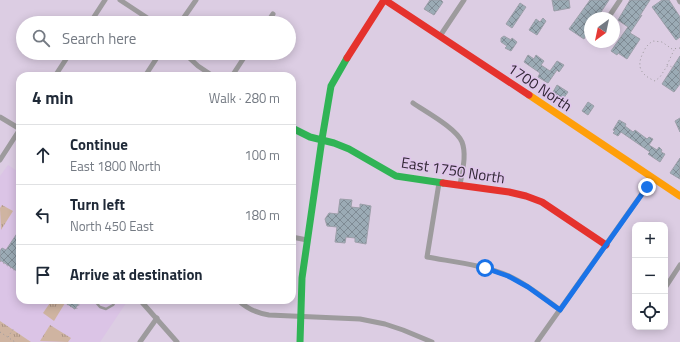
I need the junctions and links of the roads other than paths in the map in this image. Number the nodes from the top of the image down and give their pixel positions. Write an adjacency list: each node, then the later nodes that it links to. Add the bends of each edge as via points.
1 (105, 0): 8 (street)
2 (120, 0): 9 (street)
3 (196, 0): 10 (street)
4 (385, 0): 11 (street, 1700 North); 25 (street, via 331,86)
5 (464, 0): 11 (street)
6 (620, 0): 7 (street)
7 (612, 12)
8 (95, 16)
9 (144, 16)
10 (185, 16)
11 (440, 36): 27 (street, 1700 North)
12 (65, 60): 16 (street)
13 (155, 60): 17 (street)
14 (192, 60): 18 (street)
15 (242, 60): 19 (street)
16 (58, 72)
17 (148, 72)
18 (206, 72)
19 (235, 72)
20 (413, 104): 29 (street, via 448,126 461,141 464,156)
21 (0, 117): 22 (street)
22 (16, 127)
23 (296, 130): 25 (street, East 1750 North)
24 (16, 135): 26 (street)
25 (322, 140): 28 (street, East 1750 North, via 349,149 396,176); 32 (street)
26 (0, 160)
27 (653, 178): 30 (street, 1700 North); 33 (street)
28 (439, 183): 29 (street, East 1750 North); 40 (street, via 427,257 485,268 508,276)
29 (460, 186): 33 (street, East 1750 North, via 509,192 542,202)
30 (680, 196)
31 (296, 238): 32 (street)
32 (307, 240): 41 (street, via 302,278)
33 (606, 245): 40 (street)
34 (680, 265): 35 (street)
35 (668, 283)
36 (97, 304): 37 (lane, via 106,309)
37 (114, 304)
38 (144, 304): 42 (street)
39 (242, 304): 41 (street, via 258,313)
40 (560, 310): 47 (street)
41 (301, 317): 45 (street); 46 (street, via 360,319 391,326)
42 (157, 318): 43 (street); 44 (street)
43 (140, 342)
44 (177, 342)
45 (300, 342)
46 (432, 342)
47 (537, 342)

